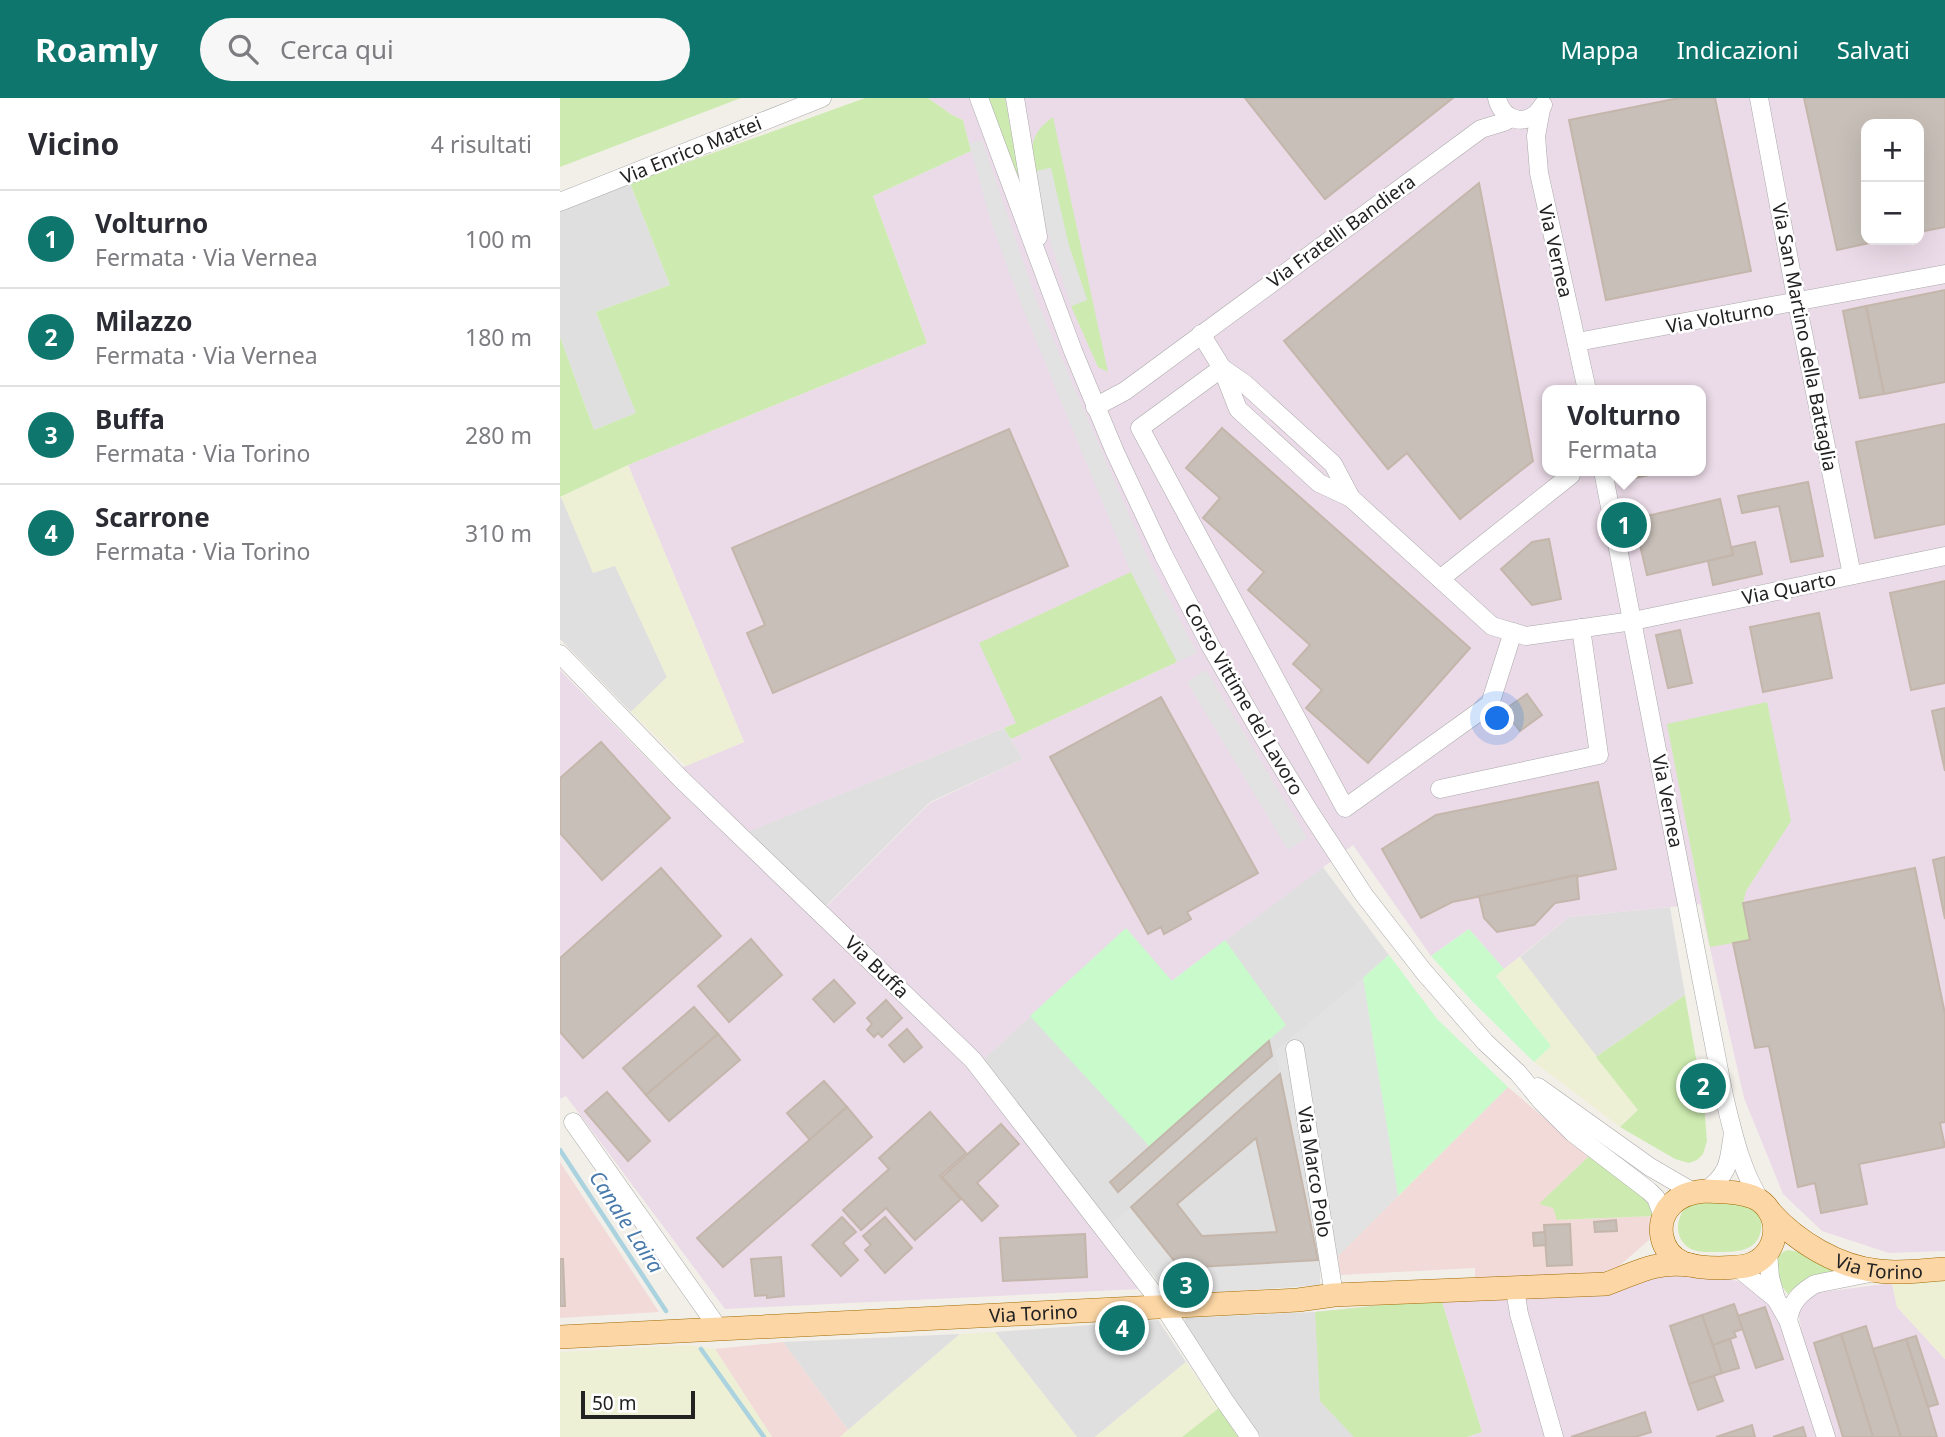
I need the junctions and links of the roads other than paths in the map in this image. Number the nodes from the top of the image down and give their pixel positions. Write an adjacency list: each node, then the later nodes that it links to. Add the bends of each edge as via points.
1 (822, 98): 10 (street, Via Enrico Mattei)
2 (978, 98): 12 (street, Corso Vittime del Lavoro)
3 (1015, 98): 12 (street, Corso Vittime del Lavoro)
4 (1759, 98): 13 (street, Via San Martino della Battaglia)
5 (1497, 99): 7 (street); 8 (street)
6 (1543, 103): 7 (street, via 1534,116); 9 (street)
7 (1513, 118): 8 (street); 9 (street)
8 (1481, 129): 14 (street, Via Fratelli Bandiera)
9 (1536, 152): 15 (street, Via Vernea)
10 (560, 202)
11 (1945, 274): 13 (street, Via Volturno)
12 (1045, 279): 18 (street, Corso Vittime del Lavoro)
13 (1797, 303): 15 (street, Via Volturno); 22 (street, Via San Martino della Battaglia)
14 (1200, 334): 16 (street); 18 (street, Via Fratelli Bandiera, via 1125,391)
15 (1577, 342): 17 (street, Via Vernea)
16 (1222, 368): 23 (street, via 1333,464 1351,498); 26 (street, via 1140,428 1345,808 1490,704)
17 (1586, 385)
18 (1095, 407): 30 (street, Corso Vittime del Lavoro, via 1210,645 1311,814 1364,895 1424,972)
19 (1570, 476): 23 (street)
20 (1604, 476): 24 (street, Via Vernea)
21 (1945, 555): 22 (street, Via Quarto)
22 (1852, 575): 24 (street, Via Quarto)
23 (1440, 579): 26 (street, via 1492,626)
24 (1633, 621): 25 (street); 32 (street, Via Vernea)
25 (1581, 628): 26 (street, via 1526,636); 28 (street, via 1599,755)
26 (1513, 632)
27 (560, 654): 46 (street, Via Buffa, via 681,779 973,1060)
28 (1440, 789)
29 (1295, 1049): 44 (street, Via Marco Polo)
30 (1518, 1073): 33 (street, via 1650,1167); 35 (street, via 1573,1133 1656,1198)
31 (573, 1122): 48 (street)
32 (1732, 1132): 33 (street, via 1725,1173); 34 (street, via 1751,1185)
33 (1699, 1192): 34 (main road, via 1753,1197); 35 (main road, via 1672,1203)
34 (1766, 1207): 36 (main road); 37 (main road, via 1775,1226)
35 (1662, 1224): 38 (main road, via 1662,1240 1670,1254); 42 (main road, via 1649,1254)
36 (1815, 1249): 37 (main road, via 1787,1246); 41 (main road, Via Torino, via 1853,1266)
37 (1769, 1250): 39 (main road, via 1750,1265); 45 (street)
38 (1690, 1265): 39 (main road); 42 (main road, Via Torino, via 1663,1264)
39 (1737, 1267): 45 (street)
40 (1945, 1269): 41 (main road, Via Torino)
41 (1878, 1271): 47 (street, via 1815,1284 1795,1300)
42 (1632, 1272): 43 (main road, Via Torino, via 1606,1284)
43 (1515, 1289): 44 (main road, Via Torino); 51 (street)
44 (1334, 1295): 46 (main road, Via Torino)
45 (1776, 1299): 47 (street)
46 (1164, 1307): 48 (main road, Via Torino); 50 (street, Via Buffa)
47 (1788, 1320): 52 (street)
48 (719, 1329): 49 (main road, Via Torino)
49 (560, 1337)
50 (1250, 1437)
51 (1554, 1437)
52 (1826, 1437)

